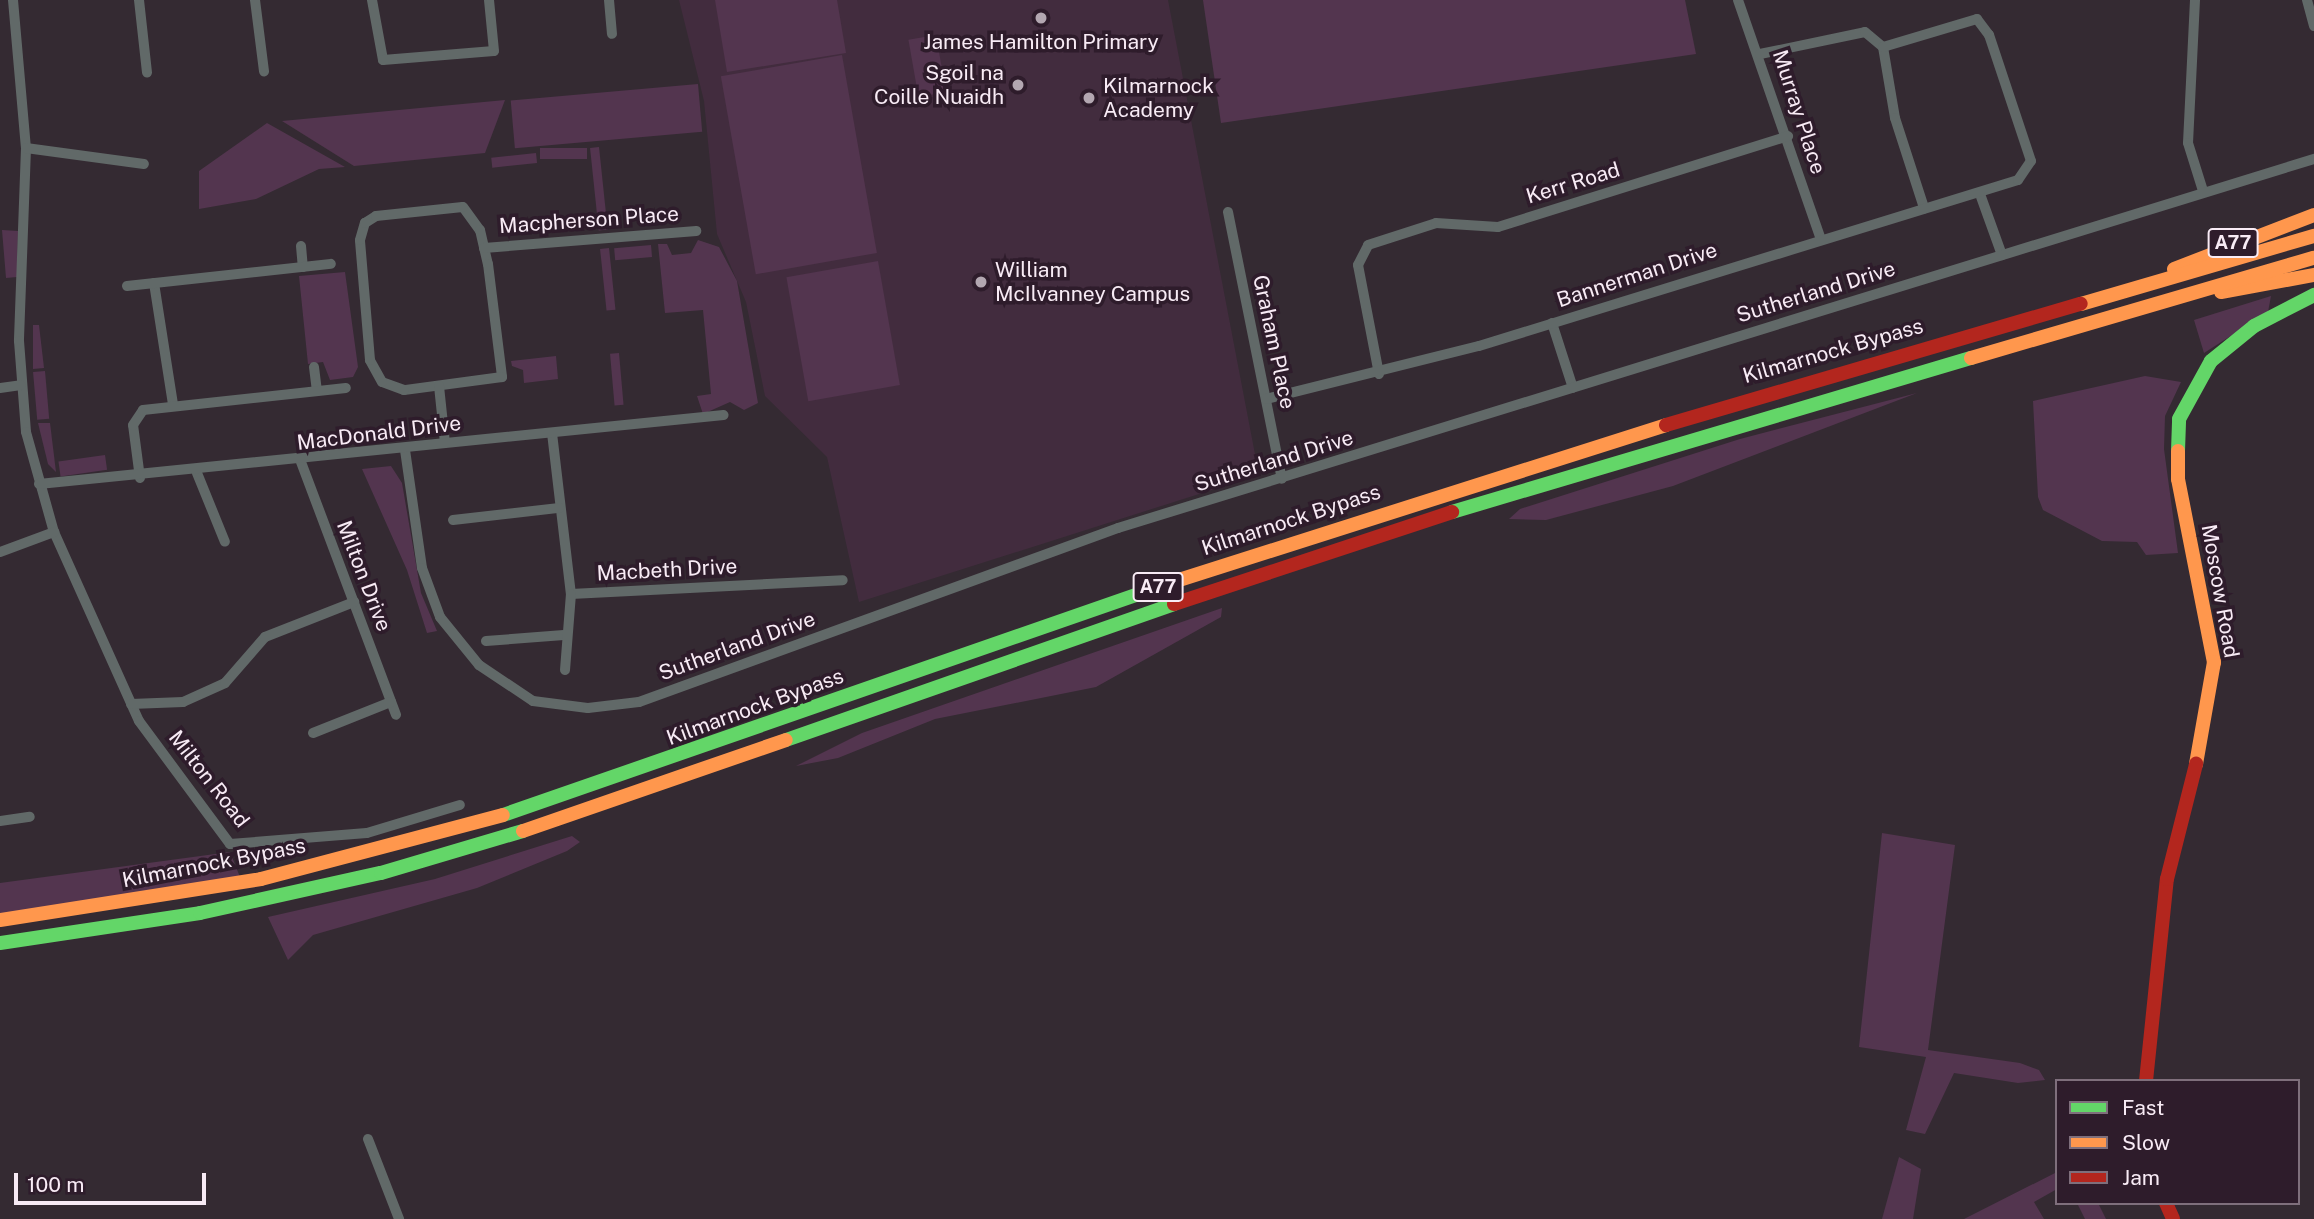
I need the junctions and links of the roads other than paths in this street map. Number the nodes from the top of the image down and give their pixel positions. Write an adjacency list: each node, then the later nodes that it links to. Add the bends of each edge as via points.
1 (13, 0): 17 (street, Milton Road)
2 (139, 0): 15 (street)
3 (255, 0): 14 (street)
4 (372, 0): 5 (street, via 377,53 383,60 494,51)
5 (489, 0)
6 (609, 0): 11 (street)
7 (1738, 0): 13 (street, Murray Place)
8 (2195, 0): 20 (street, via 2188,142)
9 (2307, 0): 10 (street)
10 (2314, 26)
11 (612, 34)
12 (1883, 47): 13 (street, via 1865,32); 21 (street, Bannerman Drive, via 1977,19 1989,35 2031,162 2018,180); 22 (street, via 1895,118)
13 (1760, 54): 16 (street, Murray Place)
14 (264, 71)
15 (147, 73)
16 (1788, 136): 27 (street, Murray Place); 42 (street, Kerr Road, via 1498,227 1436,223 1367,245 1358,265)
17 (26, 148): 19 (street); 43 (street, Milton Road)
18 (2314, 159): 20 (street, Sutherland Drive)
19 (144, 164)
20 (2203, 191): 30 (street, Sutherland Drive)
21 (1980, 194): 22 (street, Bannerman Drive); 30 (street)
22 (1924, 208): 27 (street, Bannerman Drive)
23 (1228, 212): 49 (street, Graham Place)
24 (2314, 215): 35 (main road, A77, via 2197,256)
25 (696, 231): 29 (street, Macpherson Place)
26 (2314, 236): 35 (main road, Kilmarnock Bypass / A77)
27 (1821, 237): 40 (street, Bannerman Drive)
28 (300, 246): 33 (street)
29 (484, 248): 44 (street, via 502,377); 44 (street, via 463,207 376,216 360,240 370,360 382,382 404,390)
30 (2001, 256): 47 (street, Sutherland Drive)
31 (2314, 258): 38 (main road, Kilmarnock Bypass / A77)
32 (331, 264): 33 (street)
33 (303, 267): 36 (street)
34 (2314, 275): 38 (main road, A77, via 2246,292)
35 (2156, 280): 78 (main road, Kilmarnock Bypass / A77, via 1525,466 1202,572 554,802 261,879)
36 (154, 283): 37 (street); 50 (street)
37 (127, 286)
38 (2197, 292): 79 (main road, Kilmarnock Bypass / A77, via 1529,487 1220,588 556,821 381,873 200,913)
39 (2314, 295): 80 (main road, Moscow Road, via 2254,326 2211,361 2179,419 2178,479 2214,662 2208,719 2167,879)
40 (1552, 323): 42 (street, Bannerman Drive); 47 (street)
41 (314, 368): 48 (street)
42 (1379, 374): 49 (street, Bannerman Drive)
43 (21, 385): 45 (street); 59 (street, Milton Road)
44 (439, 386): 53 (street)
45 (0, 388)
46 (346, 388): 48 (street)
47 (1573, 388): 58 (street, Sutherland Drive)
48 (317, 391): 50 (street)
49 (1266, 400): 58 (street, Graham Place)
50 (173, 405): 57 (street, via 143,410 134,419)
51 (724, 415): 52 (street, MacDonald Drive)
52 (552, 433): 53 (street, MacDonald Drive); 60 (street, Macbeth Drive)
53 (445, 443): 54 (street, MacDonald Drive)
54 (405, 450): 55 (street, MacDonald Drive); 58 (street, Sutherland Drive, via 422,568 440,617 479,665 533,701 588,708 639,702 1118,528)
55 (301, 462): 56 (street, MacDonald Drive); 67 (street, Milton Drive)
56 (197, 473): 57 (street, MacDonald Drive); 63 (street)
57 (140, 478): 59 (street, MacDonald Drive)
58 (1282, 479)
59 (39, 484): 62 (street, Milton Road)
60 (559, 508): 61 (street); 66 (street, Macbeth Drive)
61 (453, 520)
62 (54, 532): 64 (street); 72 (street, Milton Road)
63 (225, 542)
64 (0, 552)
65 (843, 580): 66 (street, Macbeth Drive)
66 (571, 594): 68 (street, via 574,607)
67 (354, 603): 71 (street, Milton Drive); 72 (street, via 265,637 225,683 194,698)
68 (564, 635): 69 (street); 70 (street)
69 (486, 641)
70 (565, 670)
71 (391, 702): 73 (street, Milton Drive); 74 (street)
72 (131, 704): 75 (street, Milton Road, via 230,844 367,833)
73 (396, 715)
74 (313, 733)
75 (460, 806)
76 (30, 817): 77 (street)
77 (0, 821)
78 (0, 920)
79 (0, 943)
80 (2146, 1079)
81 (368, 1139): 82 (street)
82 (399, 1219)

